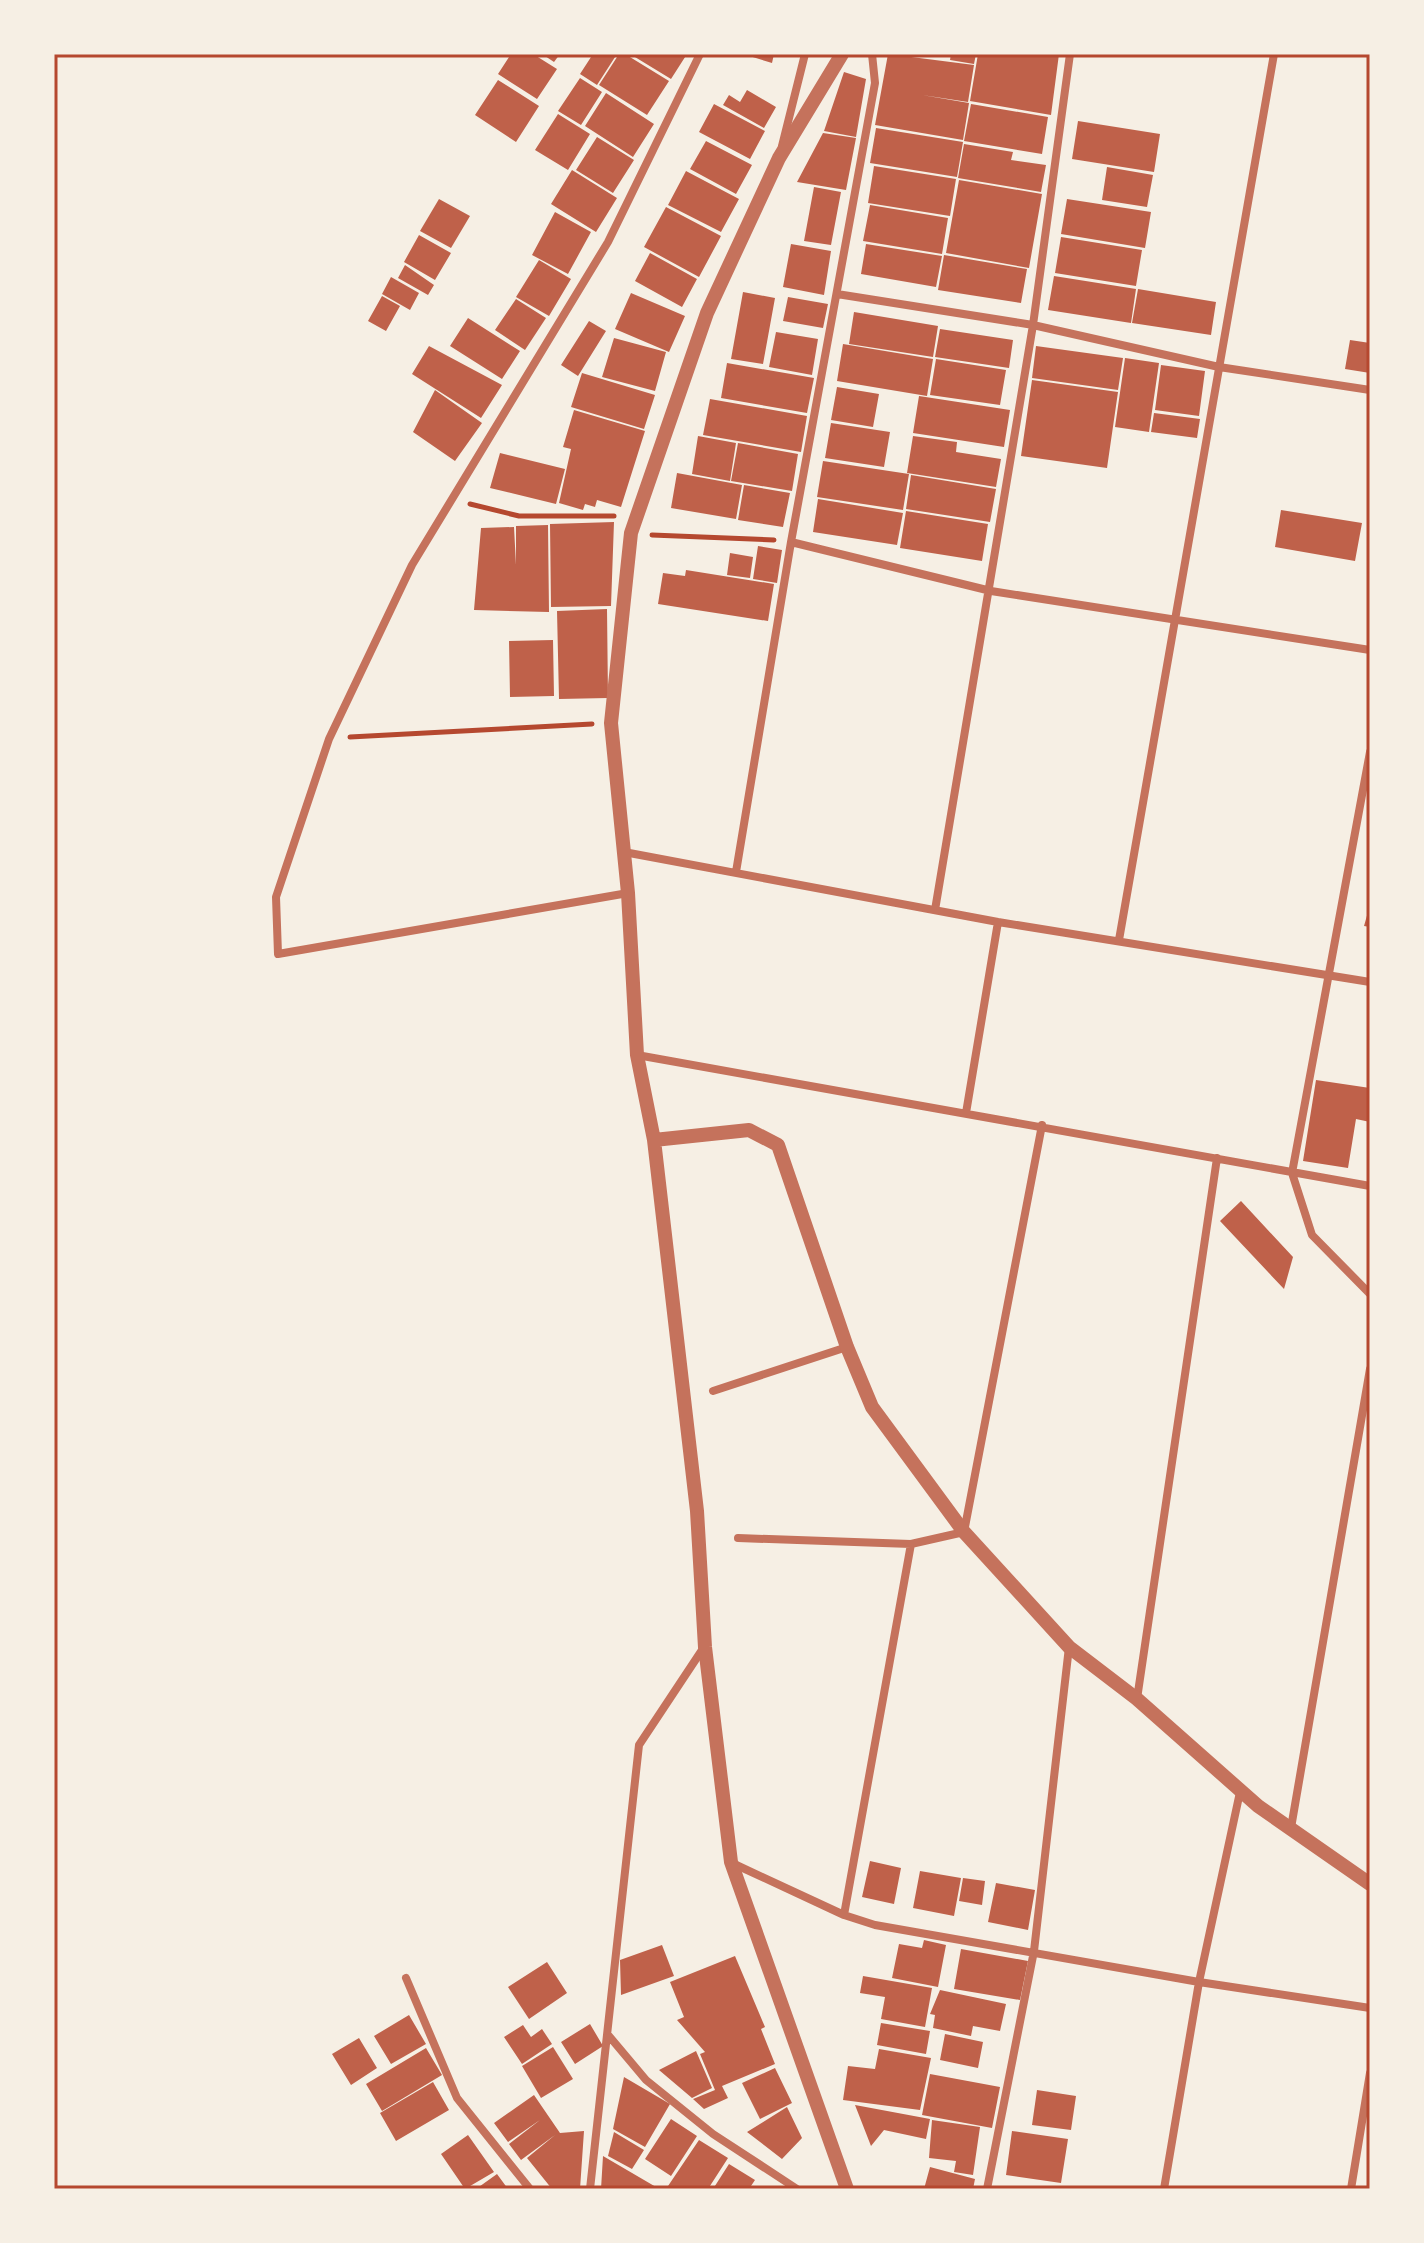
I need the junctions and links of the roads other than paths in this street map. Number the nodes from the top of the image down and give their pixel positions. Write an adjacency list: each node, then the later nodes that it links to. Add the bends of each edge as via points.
1 (700, 54): 19 (street, via 608,242 412,565 329,739 276,897 278,954)
2 (805, 54): 7 (street)
3 (842, 54): 7 (street)
4 (872, 54): 8 (street, via 875,83)
5 (1070, 54): 9 (street)
6 (1274, 54): 10 (street)
7 (779, 158): 17 (street, via 707,313 631,533 611,723)
8 (837, 294): 9 (street); 12 (street)
9 (1033, 325): 10 (street); 13 (street)
10 (1219, 367): 11 (street); 14 (street)
11 (1370, 390)
12 (791, 542): 13 (street); 18 (street)
13 (991, 591): 14 (street); 20 (street)
14 (1175, 620): 15 (street); 22 (street)
15 (1370, 650)
16 (1370, 752): 23 (street)
17 (624, 852): 18 (street); 19 (street)
18 (736, 872): 20 (street)
19 (628, 893): 25 (street)
20 (935, 910): 21 (street)
21 (998, 922): 22 (street); 26 (street)
22 (1119, 940): 23 (street)
23 (1327, 974): 24 (street); 30 (street)
24 (1370, 982)
25 (637, 1055): 26 (street); 28 (street)
26 (966, 1113): 27 (street)
27 (1042, 1125): 29 (street); 36 (street)
28 (654, 1140): 33 (street, via 749,1130 778,1145); 39 (street, via 697,1511)
29 (1217, 1158): 30 (street); 41 (street)
30 (1292, 1173): 31 (street); 32 (street, via 1312,1235)
31 (1370, 1186)
32 (1370, 1294)
33 (847, 1347): 35 (street); 36 (street, via 872,1407)
34 (1370, 1369): 43 (street)
35 (713, 1391)
36 (964, 1532): 38 (street); 40 (street)
37 (738, 1538): 38 (street)
38 (911, 1544): 46 (street)
39 (705, 1647): 44 (street); 51 (street, via 639,1745)
40 (1069, 1647): 41 (street); 47 (street)
41 (1137, 1699): 42 (street)
42 (1240, 1792): 43 (street); 49 (street)
43 (1291, 1828): 45 (street)
44 (731, 1862): 46 (street); 56 (street)
45 (1370, 1884)
46 (844, 1915): 47 (street, via 875,1925)
47 (1034, 1951): 49 (street); 57 (street)
48 (406, 1978): 53 (street, via 457,2098)
49 (1199, 1982): 50 (street); 58 (street)
50 (1370, 2008)
51 (609, 2036): 54 (street); 55 (street, via 646,2080 713,2134)
52 (1370, 2073): 59 (street)
53 (530, 2189)
54 (590, 2189)
55 (797, 2189)
56 (847, 2189)
57 (987, 2189)
58 (1164, 2189)
59 (1351, 2189)

